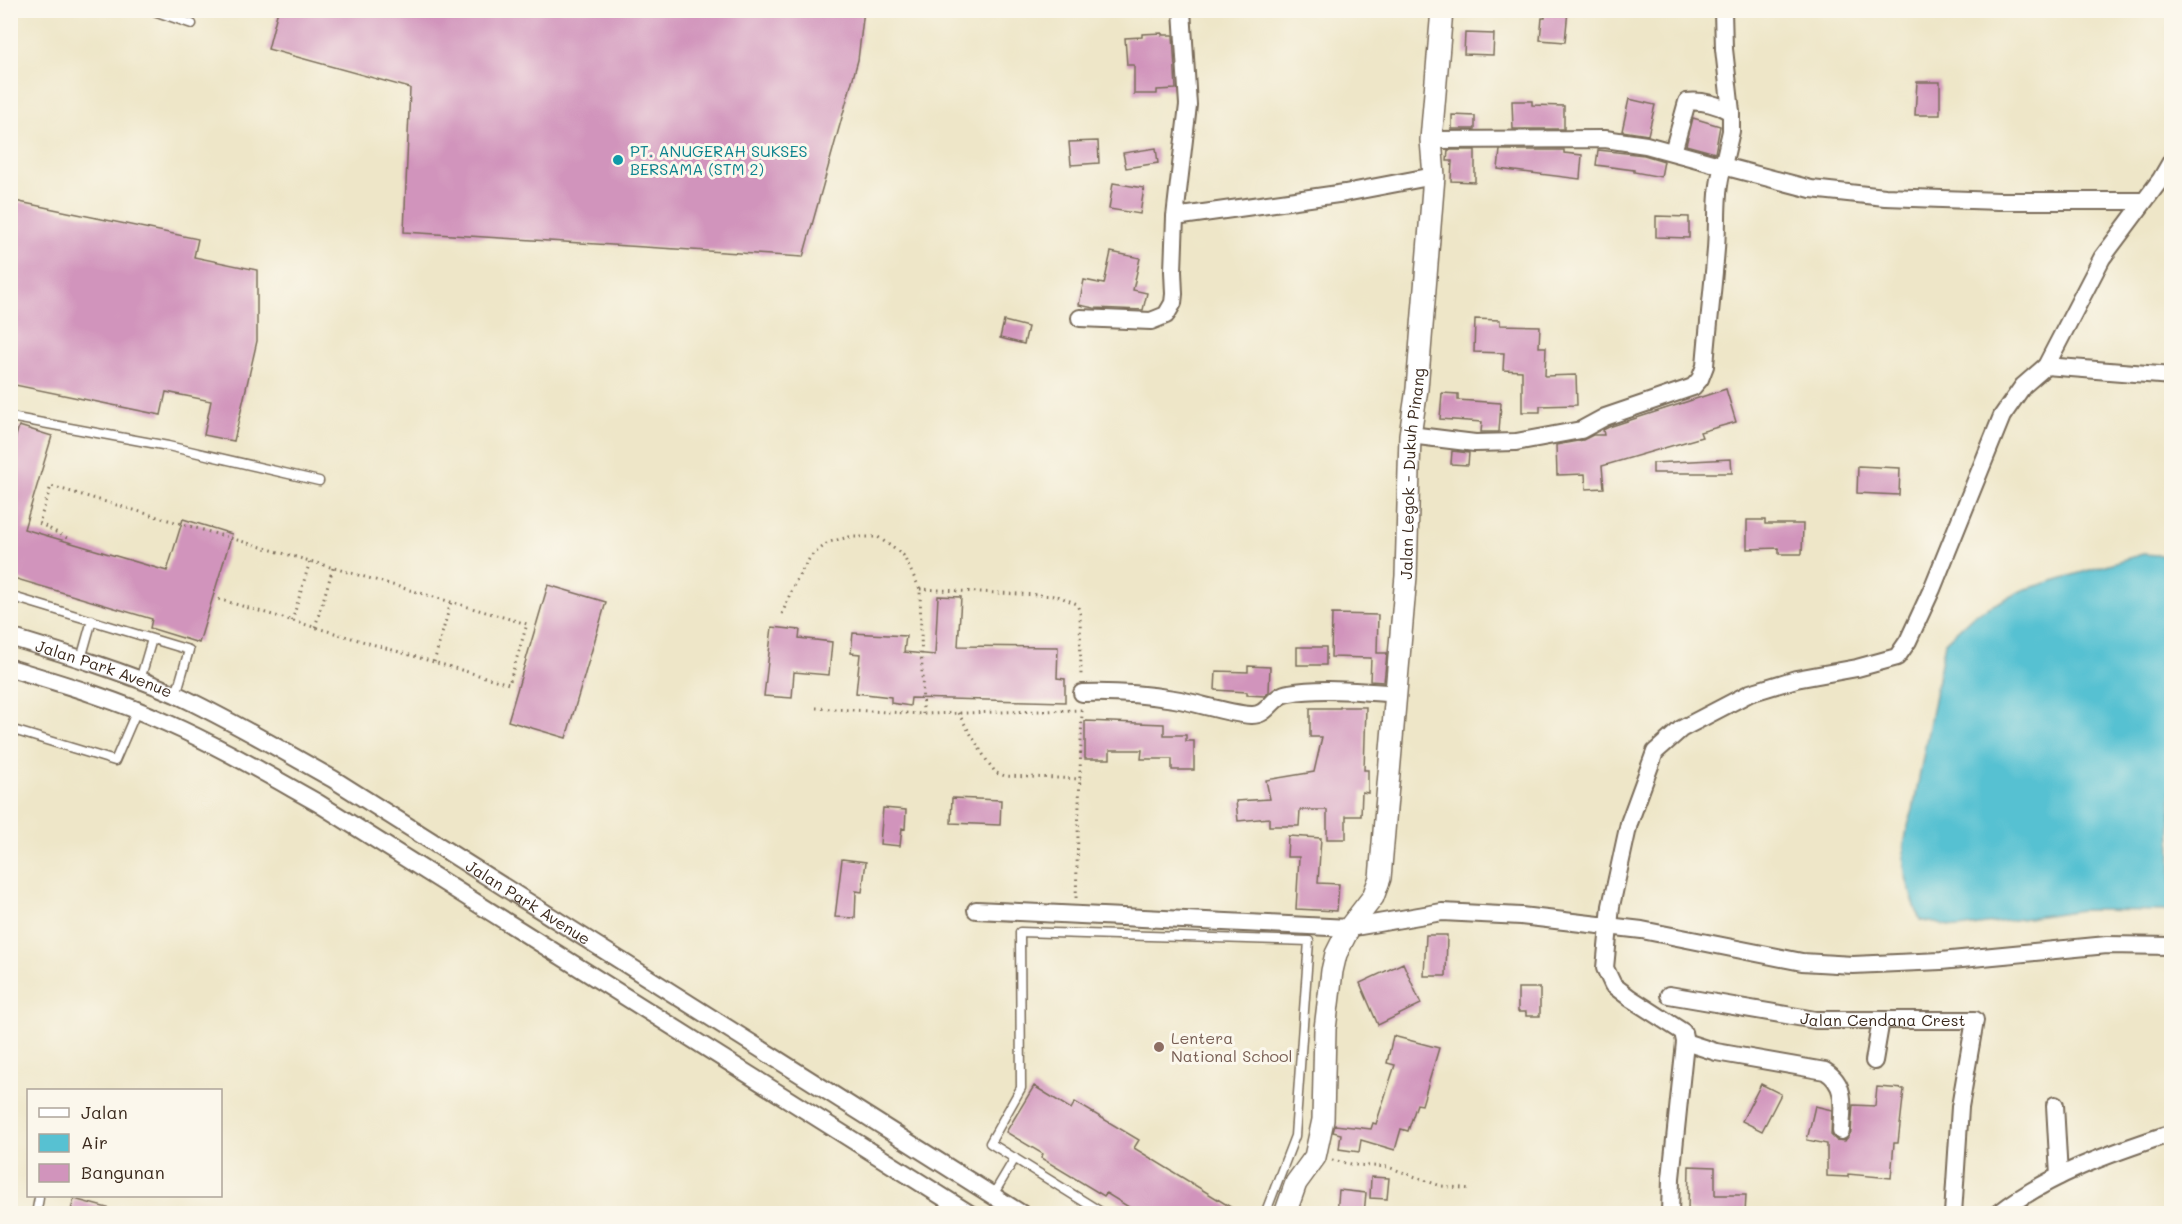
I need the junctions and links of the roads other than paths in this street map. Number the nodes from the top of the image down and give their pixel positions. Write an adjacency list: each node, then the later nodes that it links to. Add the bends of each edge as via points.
1 (151, 10): 5 (lane)
2 (1182, 10): 14 (street, via 1188,105)
3 (1442, 10): 7 (street, Jalan Legok - Dukuh Pinang)
4 (1723, 10): 6 (street)
5 (192, 24)
6 (1731, 112): 8 (street, via 1687,102); 10 (street)
7 (1431, 140): 8 (street, via 1605,139); 11 (street, Jalan Legok - Dukuh Pinang)
8 (1673, 152): 10 (street)
9 (2172, 160): 13 (street)
10 (1724, 166): 13 (street, via 1811,189 1885,197 1999,201); 19 (street, via 1716,201 1716,248 1705,366 1693,387 1605,417 1581,430 1516,442 1475,443)
11 (1434, 176): 14 (street); 19 (street, Jalan Legok - Dukuh Pinang)
12 (2172, 191): 13 (street)
13 (2146, 198): 16 (street, via 2102,258)
14 (1175, 217): 15 (street, via 1174,294 1166,315 1151,321)
15 (1080, 318)
16 (2046, 366): 17 (street); 35 (street, via 2023,386 2002,416 1932,589 1897,657 1750,693 1681,729 1655,752 1629,823)
17 (2172, 376)
18 (10, 417): 20 (lane, via 168,446)
19 (1410, 435): 29 (street, Jalan Legok - Dukuh Pinang, via 1406,576)
20 (319, 481)
21 (10, 596): 22 (lane)
22 (92, 620): 24 (lane); 25 (lane)
23 (10, 637): 25 (street, Jalan Park Avenue)
24 (153, 639): 27 (lane); 30 (lane, via 189,650)
25 (81, 659): 27 (street, Jalan Park Avenue)
26 (16, 673): 31 (street, Jalan Park Avenue)
27 (144, 682): 30 (street, Jalan Park Avenue); 31 (street)
28 (1082, 693): 29 (street, via 1172,699 1251,715 1264,711 1286,693)
29 (1395, 693): 36 (street, Jalan Legok - Dukuh Pinang, via 1380,878 1373,897)
30 (176, 695): 32 (street); 47 (street, Jalan Park Avenue, via 333,779)
31 (137, 710): 32 (street, Jalan Park Avenue); 33 (lane, via 115,761)
32 (167, 723): 50 (street, Jalan Park Avenue, via 318,803)
33 (10, 729)
34 (976, 910): 36 (street)
35 (1608, 925): 36 (street, via 1442,912); 37 (street, via 1802,962 1853,965 2107,945); 40 (street, via 1605,968 1613,985 1683,1032)
36 (1349, 928): 54 (street, Jalan Legok - Dukuh Pinang, via 1332,971 1325,1029 1323,1120 1315,1157 1296,1183)
37 (2172, 946)
38 (1669, 994): 39 (street, Jalan Cendana Crest, via 1815,1020)
39 (1881, 1020): 41 (street); 56 (street, Jalan Cendana Crest, via 1975,1020 1959,1107)
40 (1685, 1042): 43 (street, via 1716,1052 1825,1071 1843,1095); 55 (street)
41 (1874, 1061)
42 (2055, 1105): 46 (street)
43 (1841, 1131)
44 (2172, 1133): 46 (street, via 2113,1152)
45 (1015, 1158): 47 (lane); 52 (lane); 53 (lane, via 990,1143 1021,1088 1020,932 1309,941 1295,1136)
46 (2059, 1176): 57 (street)
47 (993, 1195): 51 (street, Jalan Park Avenue)
48 (39, 1198): 49 (lane)
49 (36, 1214)
50 (970, 1214)
51 (1023, 1214)
52 (1104, 1214)
53 (1265, 1214)
54 (1285, 1214)
55 (1670, 1214)
56 (1953, 1214)
57 (1998, 1214)

